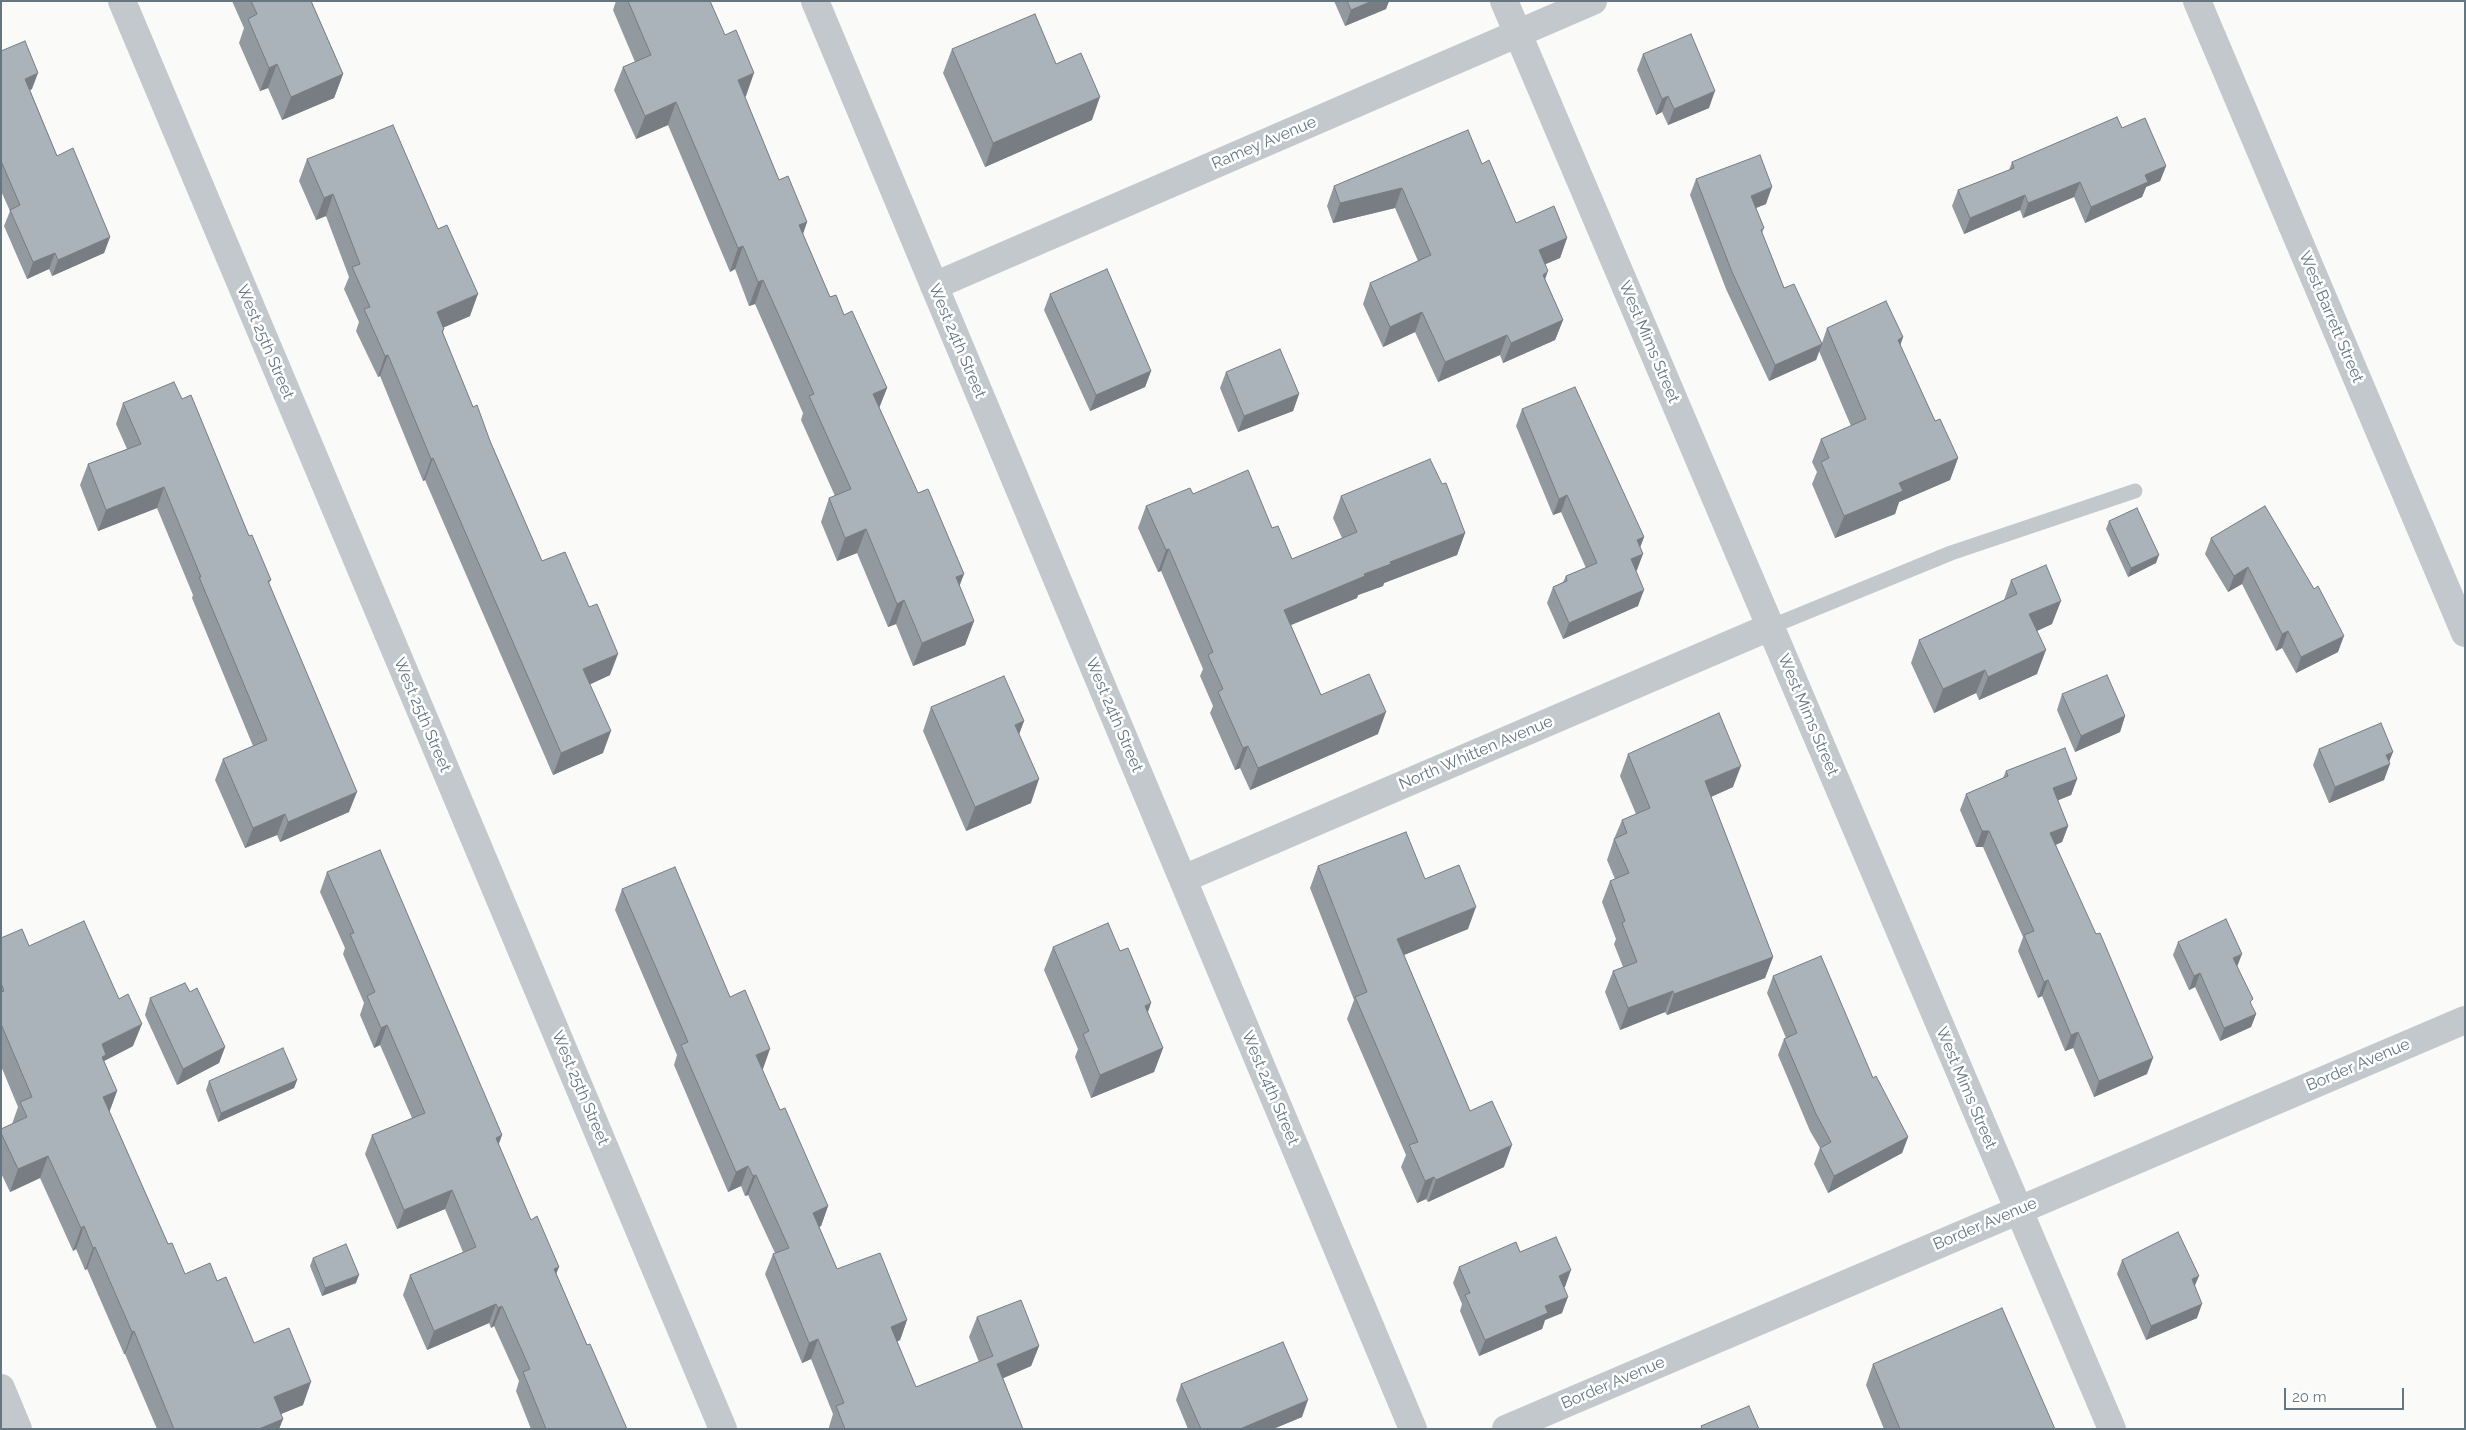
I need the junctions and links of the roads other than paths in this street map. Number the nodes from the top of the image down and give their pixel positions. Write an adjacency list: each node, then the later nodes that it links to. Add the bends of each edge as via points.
1 (122, 1): 16 (street, West 25th Street)
2 (815, 1): 7 (street, West 24th Street)
3 (1504, 1): 6 (street, West Mims Street)
4 (1593, 1): 6 (street, Ramey Avenue)
5 (2197, 1): 10 (street, West Barrett Street)
6 (1518, 33): 7 (street, Ramey Avenue); 9 (street, West Mims Street)
7 (934, 286): 11 (street, West 24th Street)
8 (2135, 491): 9 (lane, via 1952,553)
9 (1770, 627): 11 (street, North Whitten Avenue); 13 (street, West Mims Street)
10 (2465, 634)
11 (1183, 879): 17 (street, West 24th Street)
12 (2465, 1020): 13 (street, Border Avenue)
13 (2018, 1210): 18 (street, Border Avenue); 19 (street, West Mims Street)
14 (1, 1388): 15 (street)
15 (18, 1429)
16 (723, 1429)
17 (1413, 1429)
18 (1506, 1429)
19 (2112, 1429)

